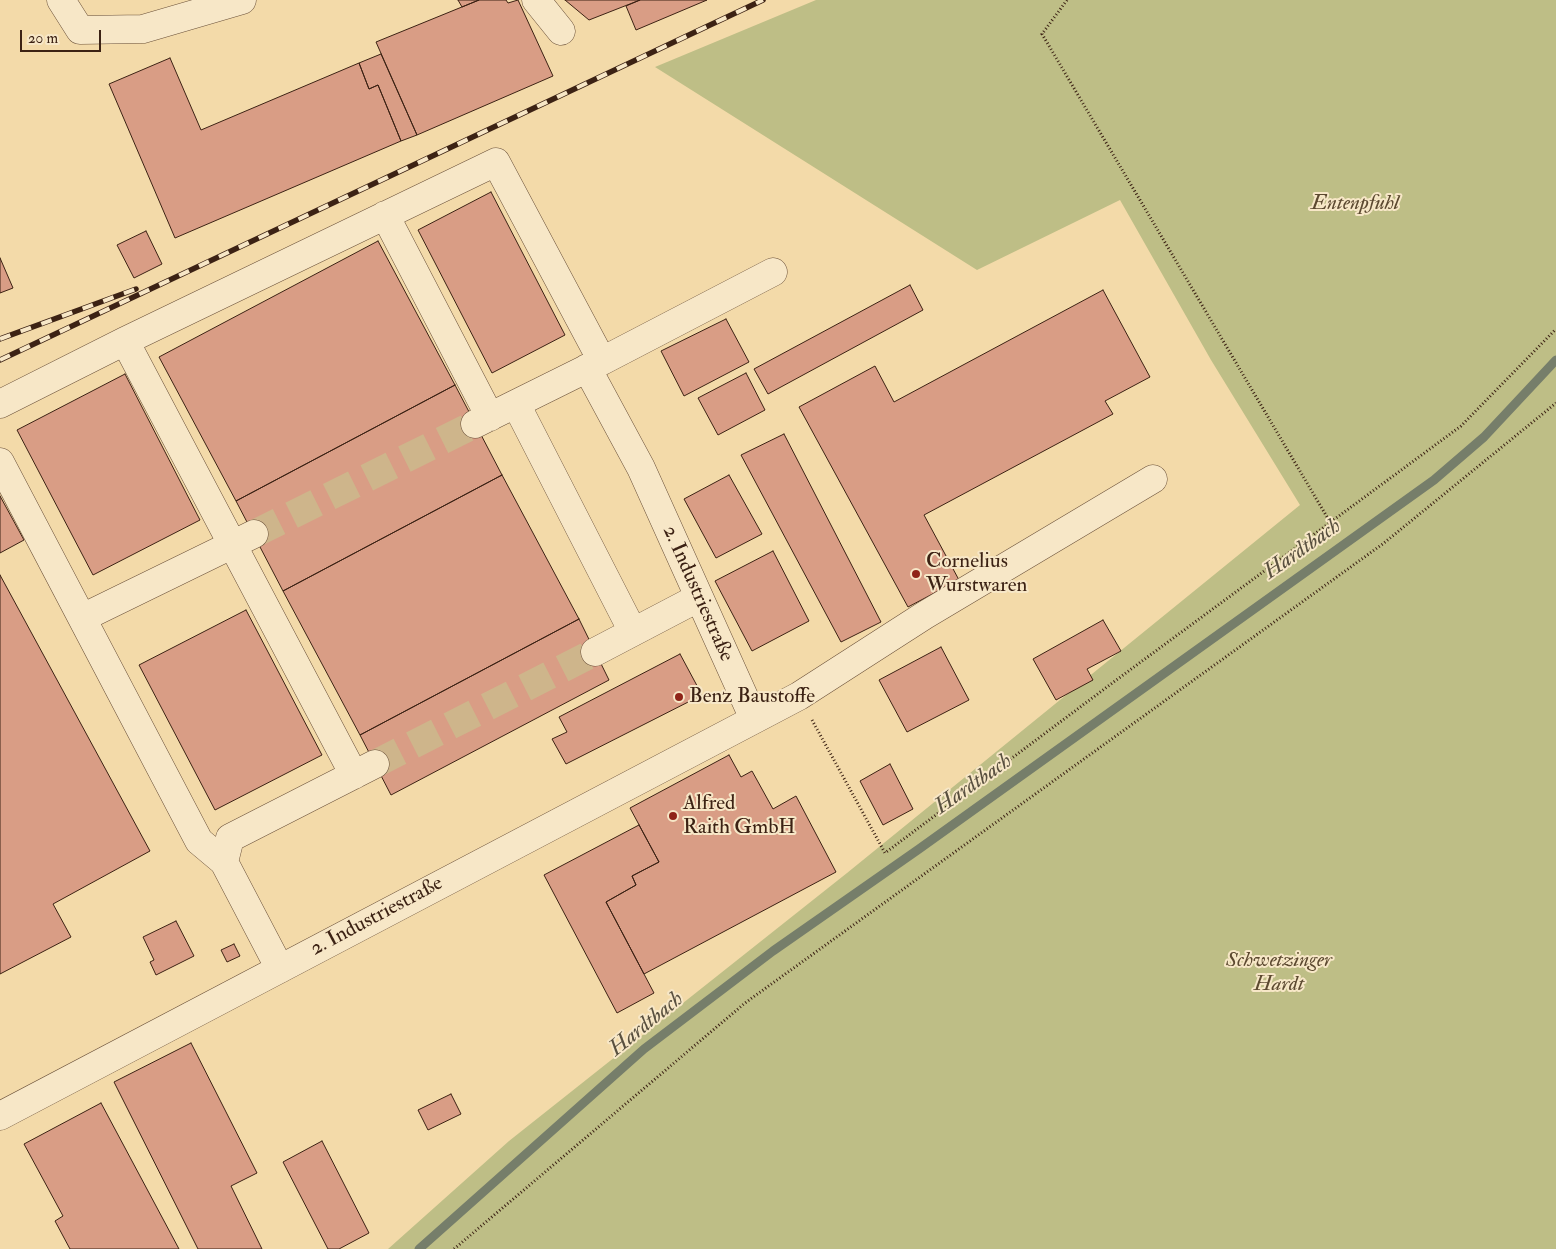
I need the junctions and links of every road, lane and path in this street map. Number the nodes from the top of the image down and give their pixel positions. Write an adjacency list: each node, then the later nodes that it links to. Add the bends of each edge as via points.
1 (61, 0): 2 (street, via 80,30 144,29)
2 (242, 0)
3 (536, 0): 5 (street)
4 (1067, 0): 16 (path, via 1042,34)
5 (561, 31)
6 (385, 215): 9 (street); 10 (street, 2. Industriestraße, via 496,162); 13 (street, via 483,420)
7 (772, 272): 10 (street)
8 (1556, 329): 16 (path, via 1461,426)
9 (125, 341): 12 (street); 17 (street)
10 (595, 364): 13 (street); 18 (street, 2. Industriestraße)
11 (1556, 403): 27 (path, via 1384,543 745,1003)
12 (0, 404)
13 (516, 404): 20 (street)
14 (0, 462): 19 (street)
15 (1153, 479): 22 (street, 2. Industriestraße, via 925,615)
16 (1330, 522): 22 (path, via 885,853)
17 (243, 539): 19 (street); 24 (street, via 364,769 230,838)
18 (698, 598): 20 (street); 23 (street, 2. Industriestraße)
19 (82, 618): 24 (street, via 199,840)
20 (634, 632): 21 (street)
21 (595, 652)
22 (800, 696): 23 (street, 2. Industriestraße)
23 (754, 719): 25 (street, 2. Industriestraße)
24 (224, 862): 25 (street)
25 (280, 969): 26 (street, 2. Industriestraße)
26 (0, 1116)
27 (454, 1249)

